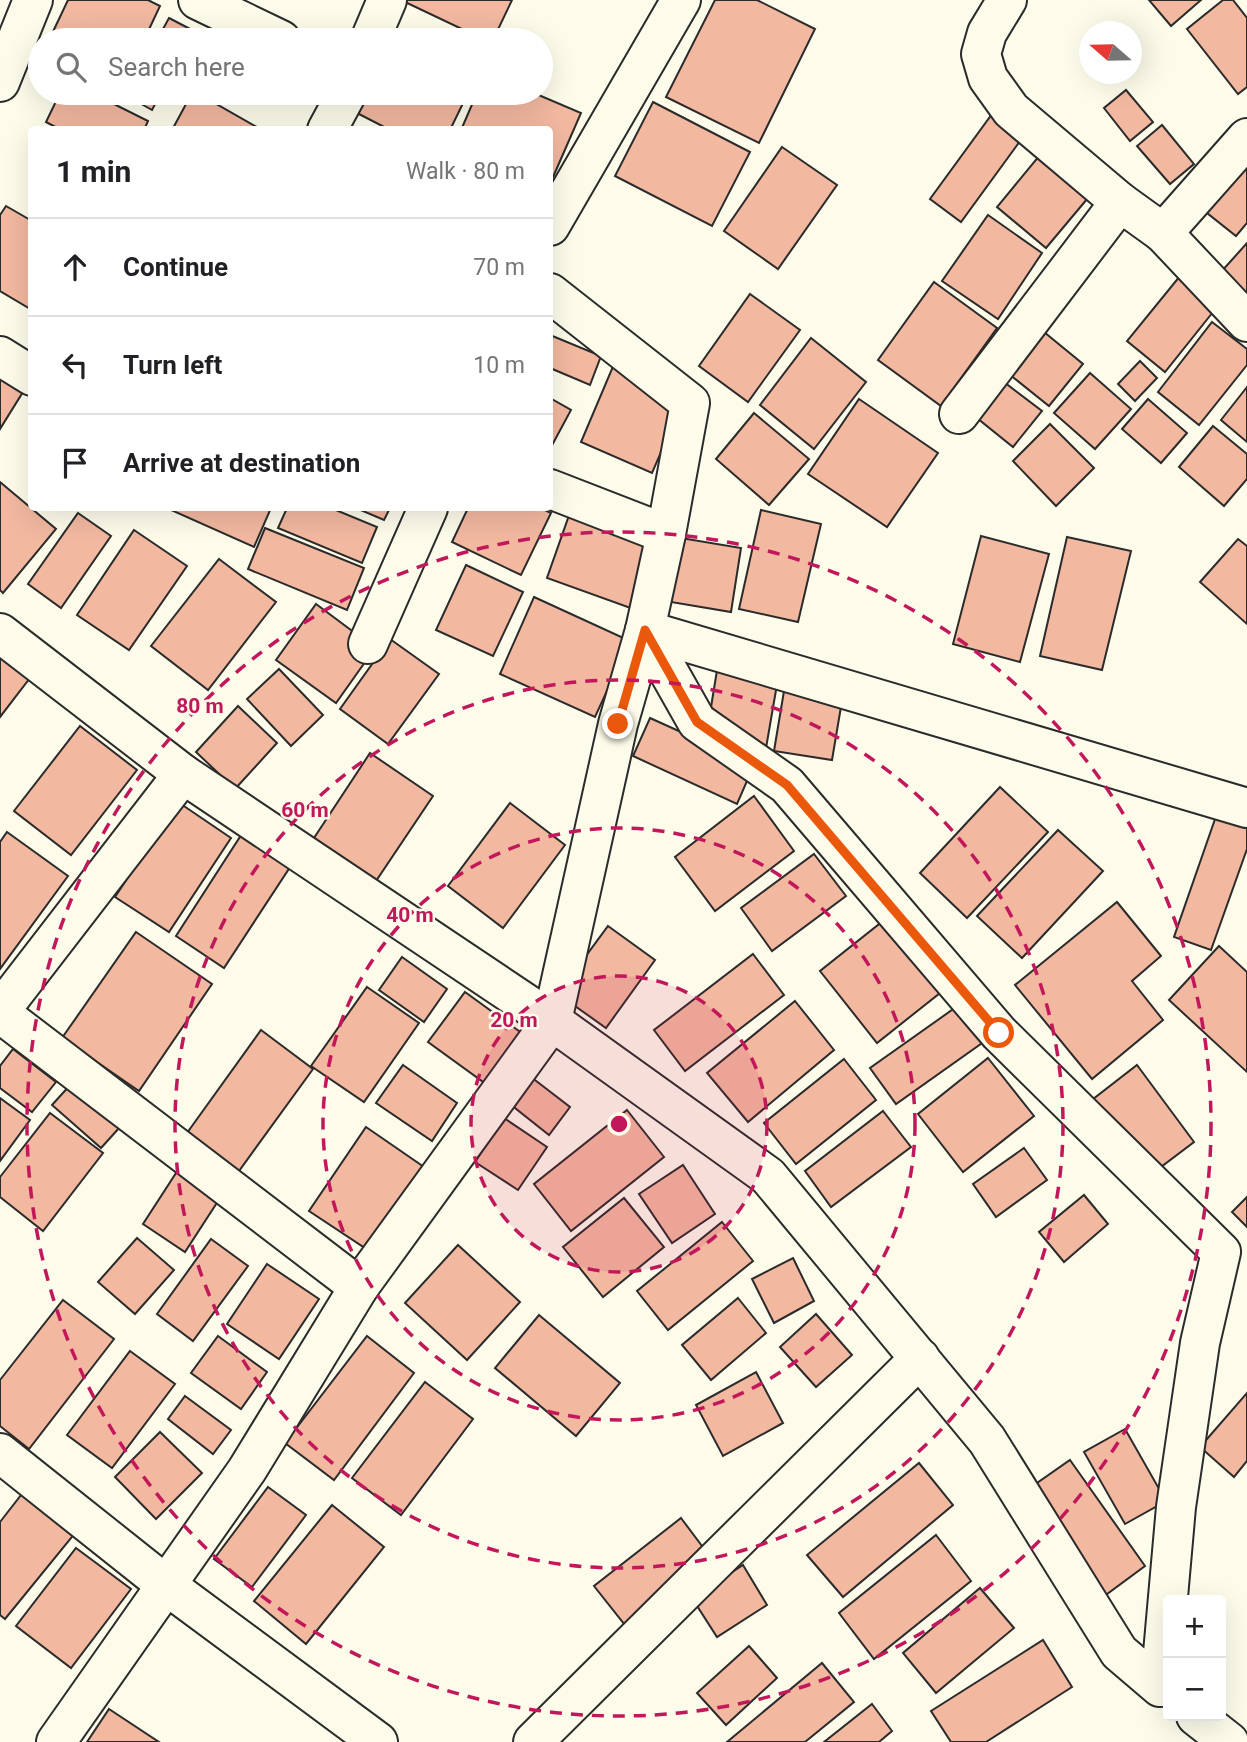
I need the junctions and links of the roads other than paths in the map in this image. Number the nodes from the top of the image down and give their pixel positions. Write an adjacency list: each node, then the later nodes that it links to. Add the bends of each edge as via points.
1 (33, 0): 8 (street)
2 (198, 0): 6 (street)
3 (387, 0): 7 (street)
4 (681, 0): 13 (street)
5 (1007, 0): 12 (street, via 987,33 981,54 988,78 1011,110)
6 (256, 28)
7 (375, 28)
8 (0, 82)
9 (340, 105): 10 (street)
10 (329, 126)
11 (1247, 138): 14 (street)
12 (1121, 202): 14 (street); 19 (street)
13 (553, 221)
14 (1163, 233): 16 (street)
15 (553, 295): 22 (street, via 690,403)
16 (1247, 322)
17 (0, 356): 18 (street)
18 (28, 374)
19 (959, 414)
20 (553, 490): 22 (street)
21 (427, 511): 25 (street)
22 (666, 534): 23 (street)
23 (645, 630): 27 (street); 29 (street, via 618,724); 30 (street, via 697,722 787,785 999,1033)
24 (0, 633): 26 (street)
25 (368, 644)
26 (183, 774): 28 (street); 29 (street)
27 (1247, 808)
28 (0, 1012): 31 (street)
29 (552, 1021): 31 (street); 32 (street, via 768,1176)
30 (1234, 1263): 35 (street, via 1200,1343 1175,1507)
31 (359, 1287): 34 (street, via 247,1470)
32 (920, 1357): 36 (street, via 987,1440 1119,1652); 40 (street)
33 (0, 1453): 34 (street)
34 (166, 1585): 38 (street); 39 (street)
35 (1166, 1658)
36 (1163, 1689)
37 (1202, 1721): 41 (street)
38 (56, 1742)
39 (378, 1742)
40 (533, 1742)
41 (1229, 1742)

